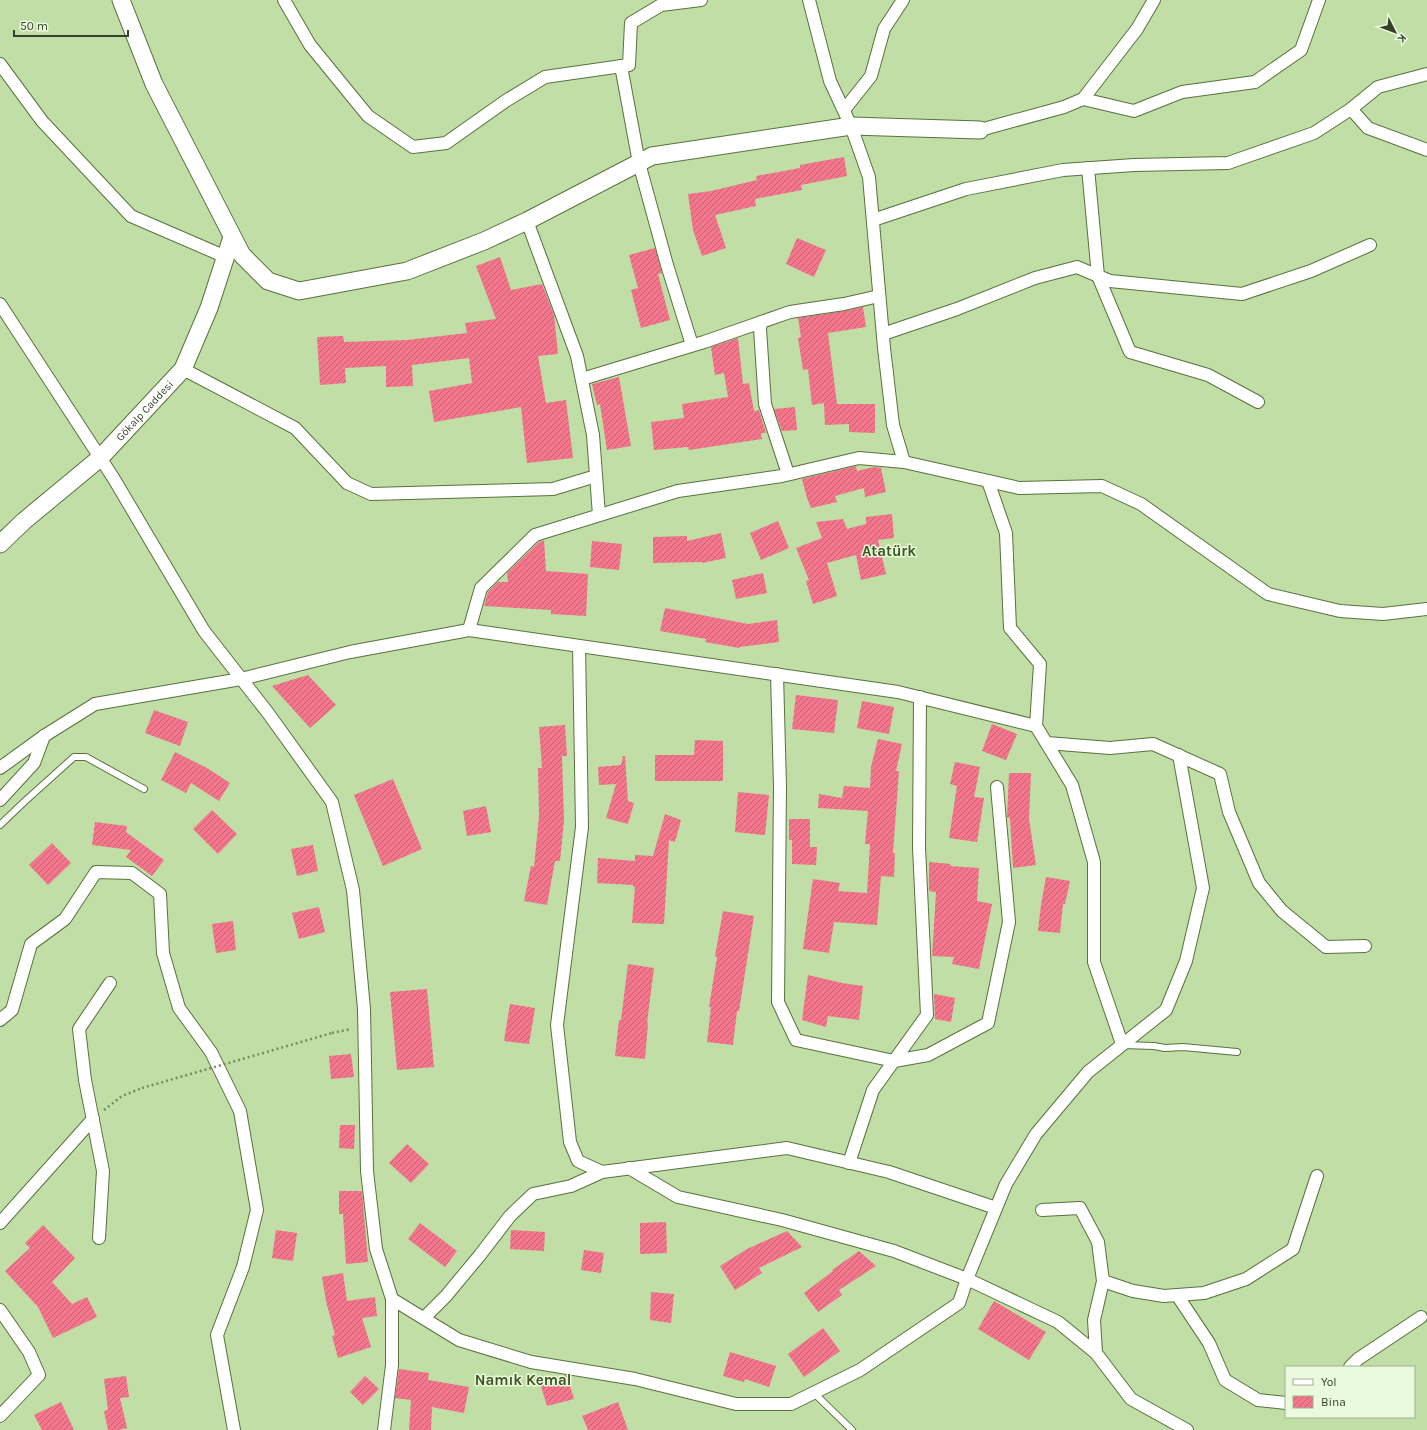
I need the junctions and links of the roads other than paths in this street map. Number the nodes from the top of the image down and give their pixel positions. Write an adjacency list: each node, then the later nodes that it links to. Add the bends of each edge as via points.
1 (120, 0): 21 (main road, via 154,84)
2 (284, 0): 9 (street, via 310,45 368,116 413,147 446,142 545,77)
3 (701, 0): 9 (street, via 661,6 631,23 629,65)
4 (809, 0): 13 (street, via 830,81)
5 (903, 0): 13 (street, via 884,29 871,76)
6 (1154, 0): 11 (street, via 1137,29)
7 (1320, 0): 11 (street, via 1301,50 1255,82 1182,92 1134,111)
8 (0, 64): 23 (street, via 42,121 131,216)
9 (621, 66): 17 (street)
10 (1427, 74): 12 (street, via 1378,87)
11 (1083, 99): 15 (street, via 1064,107)
12 (1351, 109): 16 (street, via 1368,128); 18 (street, via 1314,133 1228,164)
13 (844, 110): 14 (street)
14 (851, 126): 15 (main road); 17 (main road, via 652,156); 19 (street, via 869,177)
15 (980, 130)
16 (1427, 150)
17 (639, 163): 20 (main road); 29 (street)
18 (1088, 168): 19 (street, via 1063,170 966,189); 24 (street)
19 (873, 220): 25 (street)
20 (527, 221): 21 (main road, via 407,271 299,291 268,281 242,255); 31 (street, via 577,356)
21 (232, 237): 23 (main road, Gökalp Caddesi)
22 (1370, 245): 24 (street, via 1311,271 1242,294 1110,281)
23 (226, 257): 30 (main road, Gökalp Caddesi, via 209,308)
24 (1098, 276): 28 (street, via 1077,266 1034,278 957,309); 32 (street, via 1130,352 1208,375)
25 (879, 296): 27 (street, via 790,312); 28 (street)
26 (0, 304): 33 (street)
27 (761, 322): 29 (street); 35 (street, via 765,404)
28 (883, 334): 34 (street, via 893,425)
29 (692, 345): 31 (street)
30 (183, 369): 33 (main road, Gökalp Caddesi); 36 (street, via 295,428 347,484 371,494 553,489)
31 (582, 379): 36 (street, via 593,435)
32 (1258, 402)
33 (100, 458): 39 (main road, Gökalp Caddesi); 44 (street, via 204,630)
34 (904, 462): 35 (street, via 858,458); 37 (street)
35 (788, 474): 38 (street, via 678,491)
36 (596, 476): 38 (street)
37 (988, 481): 40 (street, via 1019,488 1102,486 1141,504 1268,594 1340,611 1383,614); 46 (street, via 1006,533 1010,628 1040,664)
38 (599, 515): 41 (street, via 535,535 481,588)
39 (0, 544)
40 (1427, 609)
41 (469, 630): 42 (street); 44 (street, via 350,652)
42 (579, 646): 43 (street); 64 (street, via 582,827 557,1025 570,1142 578,1161)
43 (777, 674): 45 (street); 60 (street, via 780,786 778,1002 796,1040)
44 (241, 679): 47 (street, via 95,704); 73 (street, via 268,712 332,802 353,890 364,1009 367,1171 376,1249)
45 (920, 697): 46 (street); 60 (street, via 919,848 927,1015)
46 (1036, 726): 48 (street)
47 (44, 736): 50 (street); 53 (street, via 34,763)
48 (1047, 743): 49 (street, via 1110,748 1153,744); 58 (street, via 1072,785 1094,862 1094,962)
49 (1179, 755): 55 (street, via 1220,774 1229,812 1259,884 1282,911 1326,947); 58 (street, via 1203,888 1186,961 1166,1010)
50 (0, 768)
51 (997, 788): 60 (street, via 1008,922 988,1023 928,1055)
52 (144, 789): 54 (lane, via 86,757 74,757)
53 (0, 800)
54 (0, 825)
55 (1365, 946)
56 (110, 983): 61 (street, via 79,1029)
57 (0, 1020): 82 (street, via 12,1010 31,944 65,919 96,872 132,873 160,894 163,953 179,1008 211,1052 240,1111 257,1210 244,1267 217,1334)
58 (1122, 1044): 59 (lane); 66 (street, via 1088,1072 1036,1134 1006,1184)
59 (1237, 1052)
60 (894, 1061): 62 (street, via 874,1090)
61 (93, 1119): 68 (street); 69 (street, via 103,1171)
62 (849, 1163): 63 (street, via 788,1148); 66 (street, via 889,1172)
63 (629, 1168): 64 (street); 70 (street, via 678,1197 782,1220 894,1251)
64 (602, 1172): 76 (street, via 571,1186 533,1194 510,1216 446,1296)
65 (1317, 1176): 72 (street, via 1293,1249 1246,1279 1204,1294)
66 (996, 1208): 70 (street)
67 (1042, 1210): 71 (street, via 1080,1208 1098,1242)
68 (0, 1223)
69 (99, 1238)
70 (967, 1279): 77 (street, via 1058,1322); 79 (street, via 959,1303 860,1370)
71 (1102, 1281): 72 (street, via 1134,1291 1164,1296); 77 (street, via 1094,1320)
72 (1177, 1295): 80 (street, via 1209,1343 1225,1380 1258,1400)
73 (392, 1299): 76 (street); 83 (street, via 392,1365)
74 (0, 1310): 81 (street, via 29,1352 39,1375)
75 (1420, 1317): 78 (street)
76 (424, 1318): 79 (street, via 459,1340 532,1362 636,1379 736,1404 791,1404)
77 (1096, 1353): 85 (street, via 1131,1399)
78 (1351, 1366)
79 (814, 1393): 84 (lane)
80 (1285, 1403)
81 (0, 1416)
82 (234, 1430)
83 (384, 1430)
84 (852, 1430)
85 (1186, 1430)

